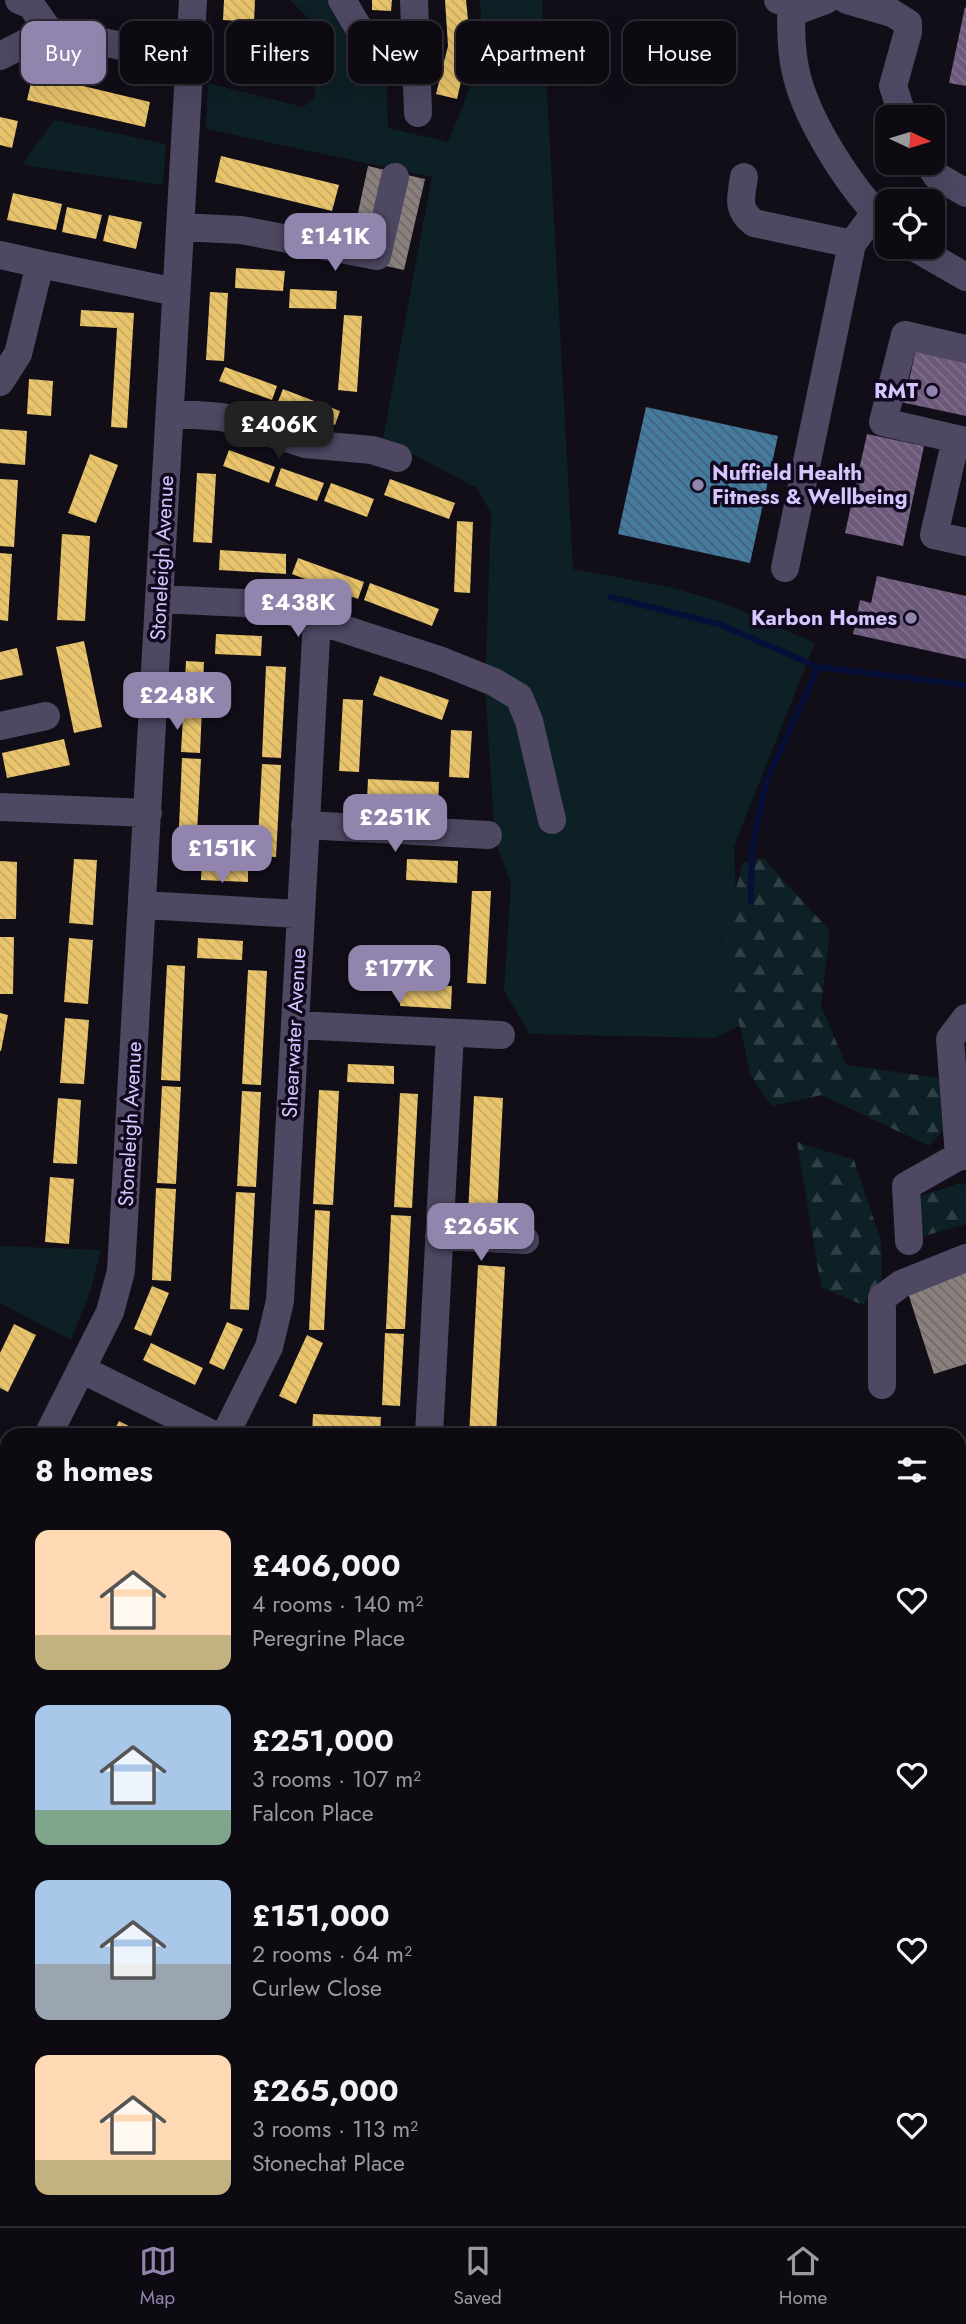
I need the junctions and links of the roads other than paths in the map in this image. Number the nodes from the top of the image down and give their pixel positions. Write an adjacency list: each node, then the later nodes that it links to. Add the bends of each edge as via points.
1 (19, 0): 8 (street, via 31,5)
2 (194, 0): 9 (street, Stoneleigh Avenue)
3 (342, 0): 10 (street)
4 (414, 0): 11 (street)
5 (826, 0): 7 (street, via 812,7)
6 (847, 0): 16 (street, via 892,13 908,23 893,86)
7 (784, 4): 22 (street, via 806,104 839,162)
8 (42, 21)
9 (193, 21)
10 (355, 21)
11 (415, 21)
12 (21, 45): 13 (street)
13 (0, 56)
14 (189, 84): 24 (street, Stoneleigh Avenue)
15 (417, 84): 17 (street)
16 (899, 105)
17 (418, 113)
18 (936, 175): 21 (street)
19 (395, 177): 24 (street, via 377,257 242,230)
20 (744, 177): 25 (street, via 739,206 754,223)
21 (966, 193)
22 (875, 210)
23 (875, 223): 25 (street)
24 (181, 227): 30 (street, Stoneleigh Avenue)
25 (852, 244): 37 (street)
26 (0, 255): 28 (street)
27 (935, 259): 29 (street)
28 (40, 264): 30 (street); 32 (street, via 21,345)
29 (966, 277)
30 (176, 292): 33 (street, Stoneleigh Avenue)
31 (966, 349): 34 (street, via 905,335 883,422)
32 (0, 382)
33 (170, 413): 35 (street, via 222,417 305,443 372,450); 38 (street, Stoneleigh Avenue)
34 (961, 440): 36 (street, via 934,535)
35 (398, 458)
36 (966, 542)
37 (785, 568)
38 (160, 599): 39 (street, via 243,603); 43 (street, Stoneleigh Avenue)
39 (317, 620): 44 (street, via 439,660 494,681 519,697); 45 (street, Shearwater Avenue)
40 (46, 716): 41 (street)
41 (0, 726)
42 (0, 807): 43 (street)
43 (148, 813): 47 (street, Stoneleigh Avenue)
44 (552, 820)
45 (305, 825): 46 (street); 48 (street, Shearwater Avenue)
46 (488, 835)
47 (142, 905): 48 (street); 58 (street, Stoneleigh Avenue, via 121,1271 110,1312)
48 (299, 914): 50 (street, Shearwater Avenue)
49 (966, 1018): 53 (street, via 950,1039)
50 (295, 1025): 51 (street); 62 (street, Shearwater Avenue, via 278,1314 260,1368)
51 (450, 1033): 52 (street); 54 (street)
52 (501, 1035)
53 (963, 1156): 56 (street, via 906,1186)
54 (439, 1236): 55 (street); 63 (street)
55 (525, 1240)
56 (909, 1241)
57 (966, 1258): 59 (street, via 901,1284 882,1298)
58 (81, 1369): 60 (street, Stoneleigh Avenue); 61 (street)
59 (882, 1385)
60 (52, 1428)
61 (200, 1428)
62 (229, 1428)
63 (429, 1428)

